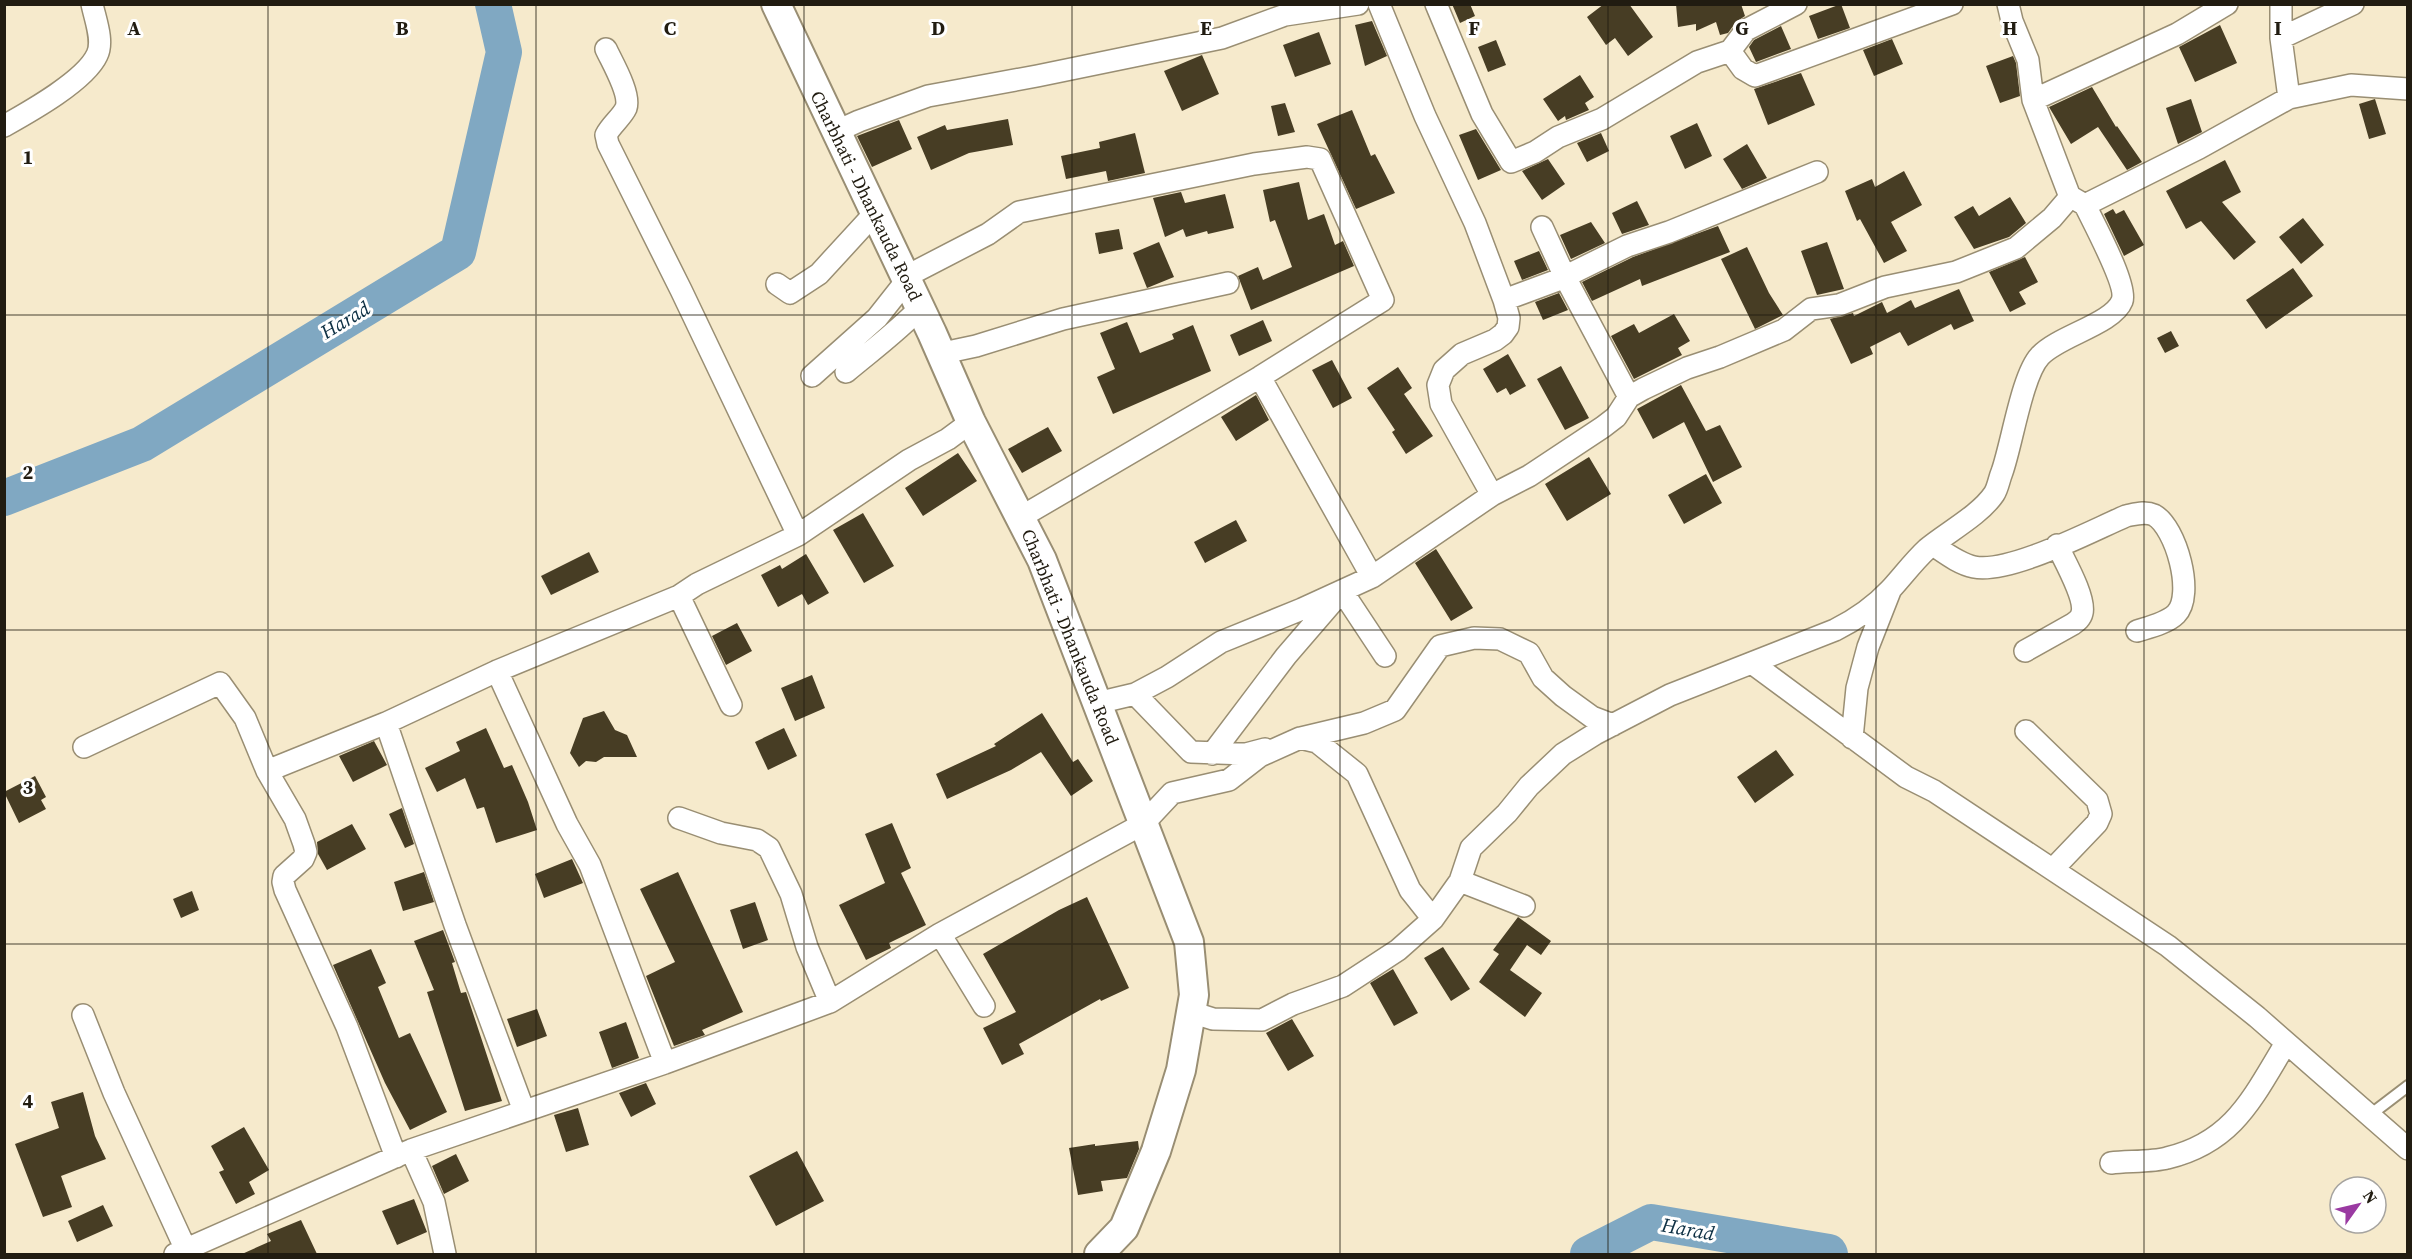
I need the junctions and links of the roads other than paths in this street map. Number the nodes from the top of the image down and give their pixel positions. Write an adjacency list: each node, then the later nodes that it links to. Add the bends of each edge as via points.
1 (92, 4): 18 (street, via 99,36 98,55 81,75 40,106)
2 (776, 4): 19 (street, Charbhati - Dhankauda Road)
3 (1359, 4): 19 (street, via 1285,15 1222,38 928,96)
4 (1379, 4): 28 (street, via 1425,116 1467,204)
5 (1436, 4): 14 (street, via 1482,114 1510,162 1602,119 1697,62)
6 (1796, 4): 14 (street, via 1746,30)
7 (1952, 4): 14 (street, via 1755,76 1743,69)
8 (2008, 4): 17 (street, via 2028,60)
9 (2227, 4): 17 (street, via 2177,34)
10 (2353, 4): 12 (street)
11 (2279, 5): 12 (street)
12 (2281, 38): 16 (street)
13 (606, 49): 38 (street, via 627,101 606,135 608,144)
14 (1730, 51)
15 (2408, 89): 16 (street, via 2351,85)
16 (2289, 98): 21 (street, via 2199,148)
17 (2033, 100): 21 (street)
18 (4, 126)
19 (835, 132): 22 (street, Charbhati - Dhankauda Road)
20 (1817, 172): 24 (street, via 1627,246)
21 (2077, 201): 34 (street, via 2016,248 1956,272 1885,287 1839,305 1811,309 1784,330 1687,368); 39 (street, via 2118,276 2123,300 2108,317 2053,345 2029,370 1994,494)
22 (874, 214): 25 (street, Charbhati - Dhankauda Road); 27 (street, via 819,274 790,293)
23 (1542, 227): 24 (street)
24 (1565, 277): 28 (street); 34 (street)
25 (906, 278): 29 (street, Charbhati - Dhankauda Road); 32 (street, via 877,318); 33 (street, via 988,234 1019,212 1254,164 1320,159 1383,300)
26 (1228, 283): 30 (street, via 1063,319 943,353)
27 (777, 284)
28 (1504, 300): 36 (street, via 1508,327 1495,340 1462,354 1444,370 1438,385 1441,404)
29 (920, 308): 30 (street, Charbhati - Dhankauda Road); 31 (street)
30 (932, 333): 35 (street, Charbhati - Dhankauda Road)
31 (846, 372)
32 (812, 376)
33 (1260, 377): 37 (street); 41 (street)
34 (1629, 398): 36 (street, via 1616,417 1603,427)
35 (971, 422): 37 (street, Charbhati - Dhankauda Road); 38 (street)
36 (1492, 495): 41 (street)
37 (1021, 517): 51 (street, Charbhati - Dhankauda Road, via 1042,560)
38 (798, 535): 44 (street)
39 (1933, 545): 40 (street, via 1972,567 1987,568); 43 (street)
40 (2057, 545): 45 (street, via 2142,512 2160,520 2176,548 2183,601 2169,619); 46 (street, via 2083,612 2073,624)
41 (1372, 577): 42 (street)
42 (1341, 591): 47 (street); 50 (street, via 1221,642); 59 (street)
43 (1890, 591): 48 (street, via 1835,630); 56 (street, via 1857,688)
44 (679, 596): 49 (street); 52 (street)
45 (2138, 631)
46 (2025, 651)
47 (1385, 656)
48 (1752, 663): 54 (street, via 1670,695); 56 (street)
49 (497, 670): 53 (street); 74 (street, via 567,824 590,865)
50 (1134, 694): 51 (street); 59 (street, via 1191,752)
51 (1097, 703): 63 (street, Charbhati - Dhankauda Road)
52 (731, 705)
53 (386, 723): 60 (street); 76 (street)
54 (1613, 724): 57 (street, via 1592,717 1563,696 1543,678 1529,653 1500,639 1474,638 1440,646 1395,710 1364,723); 65 (street, via 1563,754 1529,786 1471,848)
55 (2026, 731): 64 (street, via 2092,794 2101,808 2097,823)
56 (1852, 738): 64 (street, via 1906,777)
57 (1292, 742): 59 (street, via 1246,754); 61 (street, via 1260,756 1229,780); 67 (street, via 1317,742 1357,774 1410,890)
58 (84, 747): 60 (street, via 220,683 245,718)
59 (1204, 753): 61 (street)
60 (267, 771): 79 (street, via 295,819 306,852 284,876 285,890)
61 (1190, 789): 63 (street, via 1172,793)
62 (679, 818): 69 (street, via 721,834 757,840 769,848 791,894 807,948)
63 (1143, 824): 68 (street); 71 (street, Charbhati - Dhankauda Road, via 1190,942 1194,995)
64 (2053, 869): 73 (street, via 2168,946)
65 (1460, 880): 66 (street); 67 (street)
66 (1524, 906)
67 (1432, 919): 71 (street, via 1398,950 1343,986 1262,1020 1213,1019)
68 (940, 934): 69 (street); 70 (street)
69 (830, 1002): 74 (street)
70 (984, 1006)
71 (1191, 1012): 83 (street, Charbhati - Dhankauda Road, via 1181,1070 1156,1151 1124,1228)
72 (83, 1015): 81 (street, via 114,1093)
73 (2286, 1043): 77 (street); 80 (street, via 2245,1110 2224,1132 2200,1148 2164,1159)
74 (665, 1063): 76 (street)
75 (2408, 1086): 77 (lane)
76 (524, 1111): 79 (street)
77 (2370, 1115): 78 (street)
78 (2408, 1149)
79 (404, 1154): 81 (street); 82 (street, via 434,1202)
80 (2111, 1163)
81 (191, 1250)
82 (446, 1254)
83 (1100, 1254)

